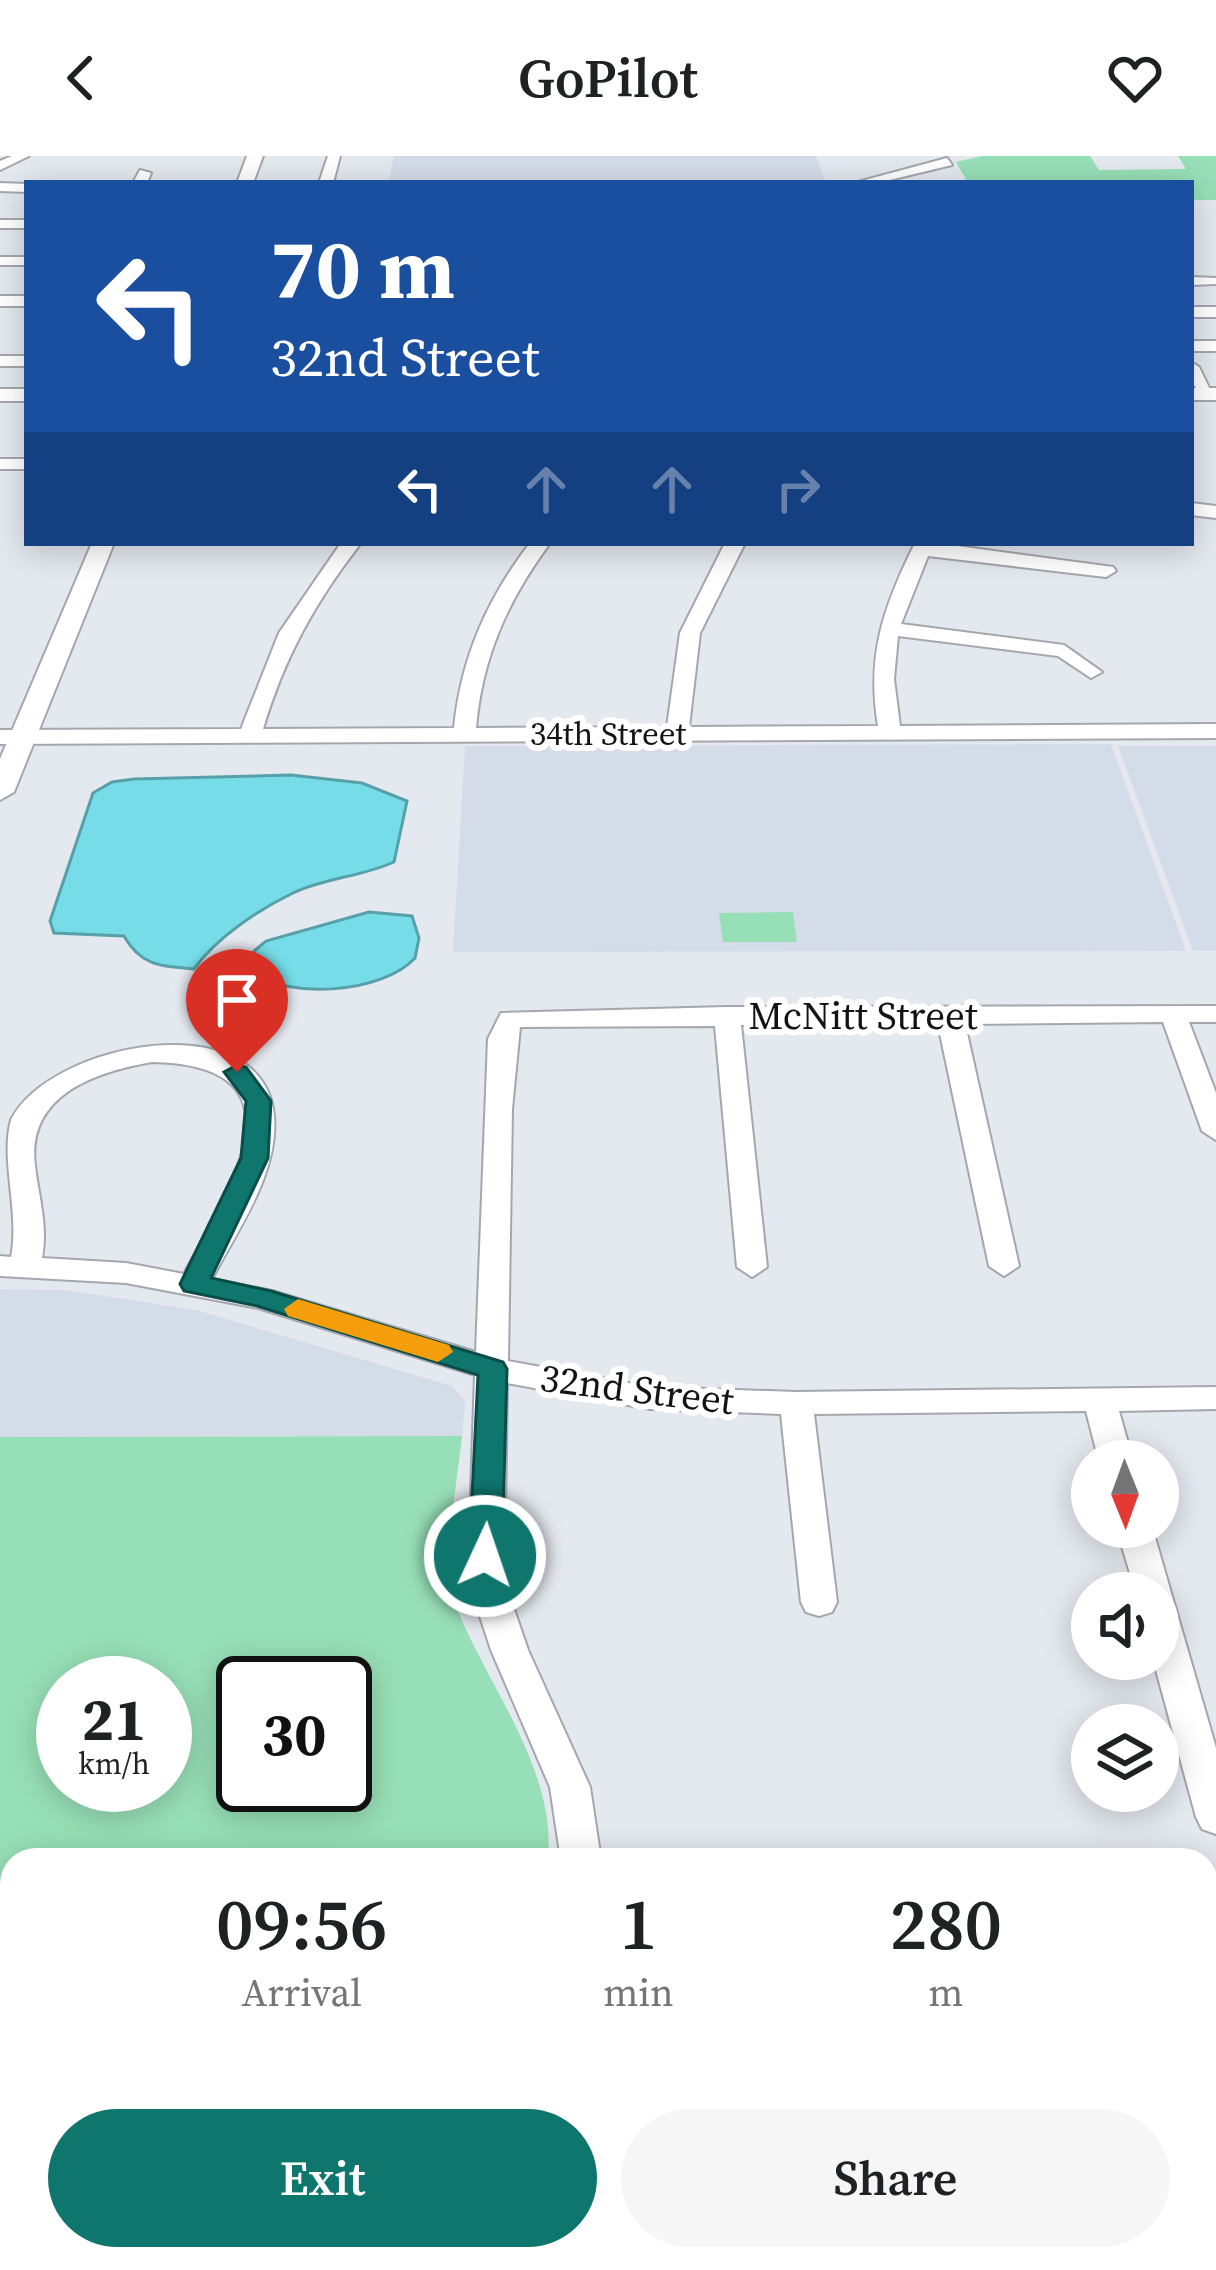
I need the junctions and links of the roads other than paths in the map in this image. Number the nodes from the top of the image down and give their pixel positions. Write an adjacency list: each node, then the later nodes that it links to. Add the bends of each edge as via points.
1 (23, 156): 3 (street)
2 (947, 162): 4 (street)
3 (0, 166)
4 (868, 177)
5 (1194, 281): 6 (street)
6 (1211, 281)
7 (102, 546): 20 (main road)
8 (348, 546): 19 (street, via 289,630)
9 (538, 546): 18 (street, via 485,631)
10 (733, 546): 17 (street, via 695,608 679,680)
11 (923, 546): 12 (street); 13 (street)
12 (1106, 571)
13 (886, 628): 14 (street, via 1064,651); 16 (street, via 879,680)
14 (1091, 672)
15 (1216, 731): 16 (street, 34th Street)
16 (890, 732): 17 (street, 34th Street)
17 (678, 733): 18 (street, 34th Street)
18 (465, 734): 19 (street, 34th Street)
19 (250, 735): 20 (street, 34th Street)
20 (13, 736): 21 (main road)
21 (0, 793)
22 (1172, 1014): 23 (street, McNitt Street); 25 (street, McNitt Street); 26 (street)
23 (1216, 1014)
24 (728, 1015): 25 (street, McNitt Street); 29 (street); 31 (street, McNitt Street, via 510,1019 498,1108)
25 (950, 1015): 28 (street)
26 (1216, 1131)
27 (12, 1266): 30 (street, 32nd Street); 30 (street, via 31,1232 18,1155 39,1098 76,1071 110,1060 178,1054 237,1072 260,1112 254,1158)
28 (1004, 1266)
29 (752, 1267)
30 (194, 1284): 31 (street, 32nd Street)
31 (493, 1369): 34 (street, 32nd Street, via 650,1398); 39 (street, via 486,1580 492,1612 573,1788)
32 (1216, 1398): 33 (street, 32nd Street)
33 (1100, 1400): 34 (street, 32nd Street); 35 (street)
34 (796, 1403): 36 (street)
35 (1110, 1440)
36 (819, 1602)
37 (1178, 1680): 38 (street)
38 (1216, 1817)
39 (580, 1848)

